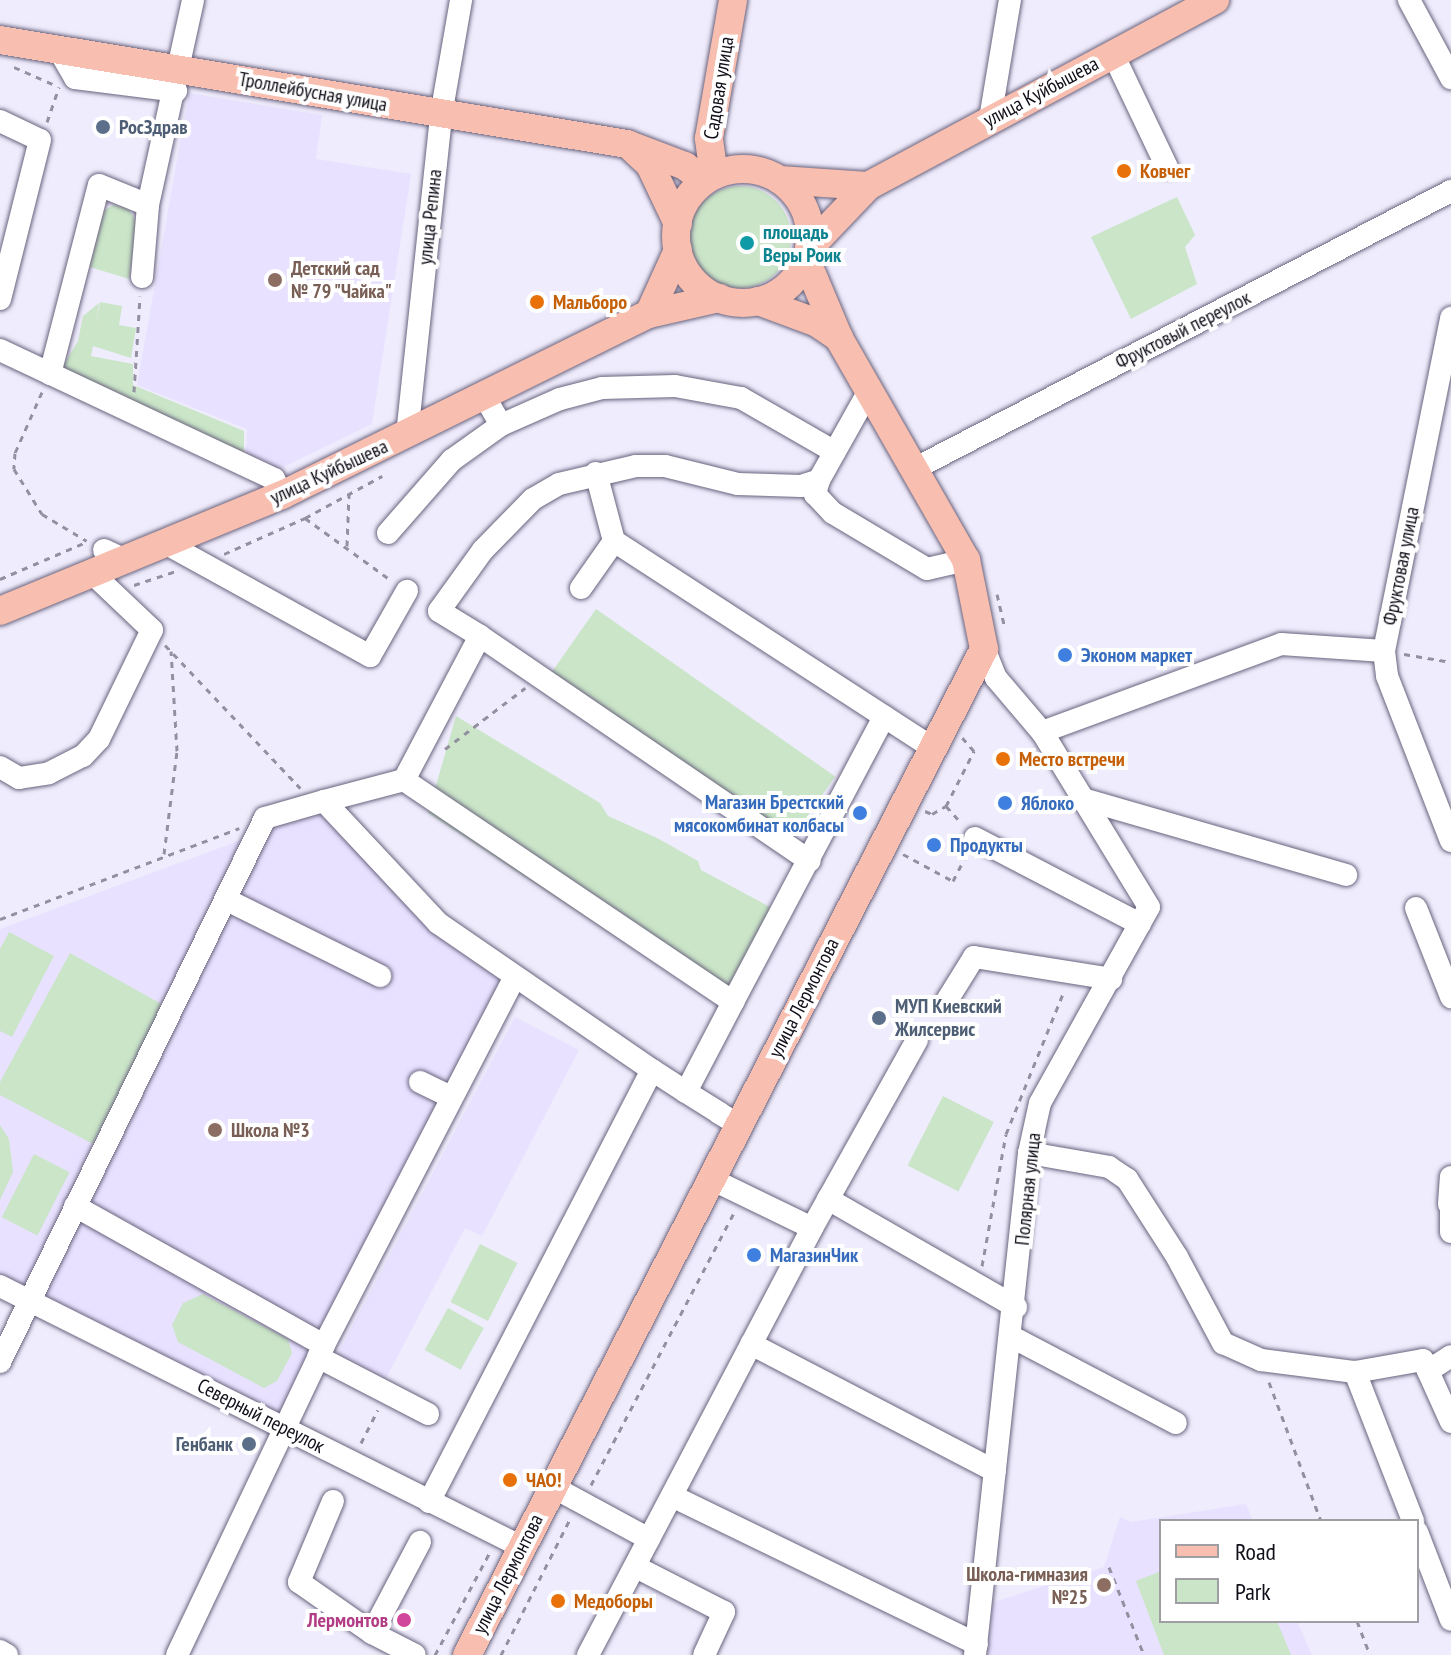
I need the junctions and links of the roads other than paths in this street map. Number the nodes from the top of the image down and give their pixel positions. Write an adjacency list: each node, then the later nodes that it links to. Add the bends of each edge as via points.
1 (193, 0): 10 (street)
2 (461, 0): 11 (street, улица Репина)
3 (733, 0): 16 (main road, Садовая улица, via 709,138)
4 (1010, 0): 12 (street)
5 (1215, 0): 8 (main road, улица Куйбышева)
6 (1409, 0): 9 (street)
7 (0, 40): 10 (main road, Троллейбусная улица)
8 (1113, 54): 12 (main road, улица Куйбышева); 15 (street)
9 (1451, 78)
10 (179, 80): 11 (main road, Троллейбусная улица); 20 (street)
11 (441, 115): 14 (main road, Троллейбусная улица); 35 (street, улица Репина)
12 (990, 119): 18 (main road, улица Куйбышева)
13 (0, 121): 25 (street, via 40,140)
14 (627, 144): 16 (main road, Троллейбусная улица); 21 (main road, via 650,165)
15 (1167, 167)
16 (709, 178): 17 (main road, via 742,169); 21 (main road, via 687,200)
17 (780, 180): 18 (main road); 22 (main road, via 805,210)
18 (868, 186): 22 (main road, улица Куйбышева)
19 (1451, 191): 37 (street, Фруктовый переулок)
20 (148, 205): 23 (street); 31 (street, via 99,185)
21 (678, 237): 24 (main road, via 688,274); 27 (main road)
22 (807, 254): 26 (main road, via 782,291); 29 (main road)
23 (142, 277)
24 (719, 298): 26 (main road); 27 (main road, улица Куйбышева)
25 (0, 299)
26 (758, 301): 29 (main road, via 817,323)
27 (649, 314): 33 (main road, улица Куйбышева)
28 (1451, 318): 51 (street, Фруктовая улица)
29 (839, 338): 32 (main road)
30 (0, 350): 31 (street)
31 (50, 374): 40 (street, via 274,479)
32 (869, 391): 36 (street); 37 (main road)
33 (484, 396): 34 (street); 35 (main road, улица Куйбышева)
34 (501, 425): 36 (street, via 560,399 602,388 689,387 741,398); 41 (street, via 452,460)
35 (407, 435): 40 (main road, улица Куйбышева)
36 (835, 452): 39 (street)
37 (914, 469): 44 (main road)
38 (596, 473): 39 (street, via 665,466 738,484 801,486); 42 (street); 49 (street, via 533,499 483,550 439,611)
39 (819, 480): 44 (street, via 815,494 833,513 927,569)
40 (282, 495): 43 (main road, улица Куйбышева)
41 (388, 533)
42 (614, 541): 46 (street); 52 (street)
43 (167, 544): 45 (main road, улица Куйбышева); 47 (street, via 370,656)
44 (966, 560): 50 (main road)
45 (108, 569): 48 (main road, улица Куйбышева); 55 (street, via 152,630 99,739 83,756 49,773 19,778)
46 (581, 588)
47 (407, 591)
48 (0, 611)
49 (480, 636): 56 (street); 61 (street)
50 (984, 649): 53 (street, via 996,678); 54 (main road, улица Лермонтова)
51 (1384, 651): 53 (street, Фруктовая улица, via 1281,644); 60 (street, via 1387,676)
52 (884, 717): 54 (street); 61 (street)
53 (1042, 732): 57 (street)
54 (933, 748): 77 (main road, улица Лермонтова)
55 (0, 767)
56 (404, 780): 58 (street); 70 (street)
57 (1083, 799): 62 (street); 65 (street, via 1149,907)
58 (320, 803): 63 (street, via 265,818); 67 (street, via 438,923)
59 (975, 838): 65 (street)
60 (1451, 841)
61 (810, 861): 70 (street)
62 (1346, 875)
63 (227, 900): 66 (street); 83 (street)
64 (1416, 908): 69 (street)
65 (1140, 924): 68 (street, Полярная улица)
66 (380, 976)
67 (514, 978): 73 (street); 76 (street)
68 (1111, 979): 71 (street, via 974,957); 78 (street, Полярная улица, via 1040,1103)
69 (1451, 997)
70 (733, 1002): 75 (street)
71 (946, 1002)
72 (917, 1040): 81 (street)
73 (652, 1070): 75 (street); 104 (street)
74 (420, 1082): 76 (street)
75 (686, 1092): 77 (street)
76 (451, 1097): 91 (street)
77 (739, 1125): 80 (main road, улица Лермонтова)
78 (1029, 1153): 88 (street, Полярная улица); 95 (street, via 1119,1171 1177,1257 1223,1343 1261,1360)
79 (1451, 1177): 82 (street)
80 (711, 1179): 84 (street); 101 (main road, улица Лермонтова)
81 (828, 1199): 84 (street); 88 (street)
82 (1450, 1204): 85 (street)
83 (75, 1206): 87 (street); 91 (street)
84 (812, 1228): 90 (street)
85 (1451, 1232)
86 (0, 1286): 87 (street, Северный переулок)
87 (31, 1301): 93 (street); 99 (street, Северный переулок)
88 (1016, 1307): 89 (street, Полярная улица)
89 (1012, 1337): 98 (street); 100 (street, Полярная улица)
90 (751, 1344): 100 (street); 102 (street)
91 (321, 1351): 96 (street); 99 (street)
92 (1451, 1356): 94 (street)
93 (0, 1362)
94 (1428, 1371): 95 (street, via 1423,1360); 97 (street)
95 (1355, 1372): 105 (street)
96 (428, 1414)
97 (1451, 1422)
98 (1176, 1423)
99 (285, 1428): 104 (street, Северный переулок); 116 (street)
100 (995, 1471): 113 (street, Полярная улица)
101 (553, 1487): 107 (street); 109 (main road, улица Лермонтова)
102 (672, 1496): 107 (street); 113 (street)
103 (333, 1501): 112 (street, via 299,1582)
104 (429, 1502): 109 (street, Северный переулок)
105 (1412, 1519)
106 (1419, 1537): 111 (street)
107 (649, 1539): 110 (street)
108 (420, 1542): 112 (street)
109 (511, 1542): 118 (main road, улица Лермонтова)
110 (636, 1567): 119 (street); 120 (street, via 724,1612)
111 (1451, 1620)
112 (372, 1633): 117 (street)
113 (976, 1649)
114 (0, 1651): 115 (street)
115 (7, 1655)
116 (177, 1655)
117 (415, 1655)
118 (467, 1655)
119 (588, 1655)
120 (704, 1655)

